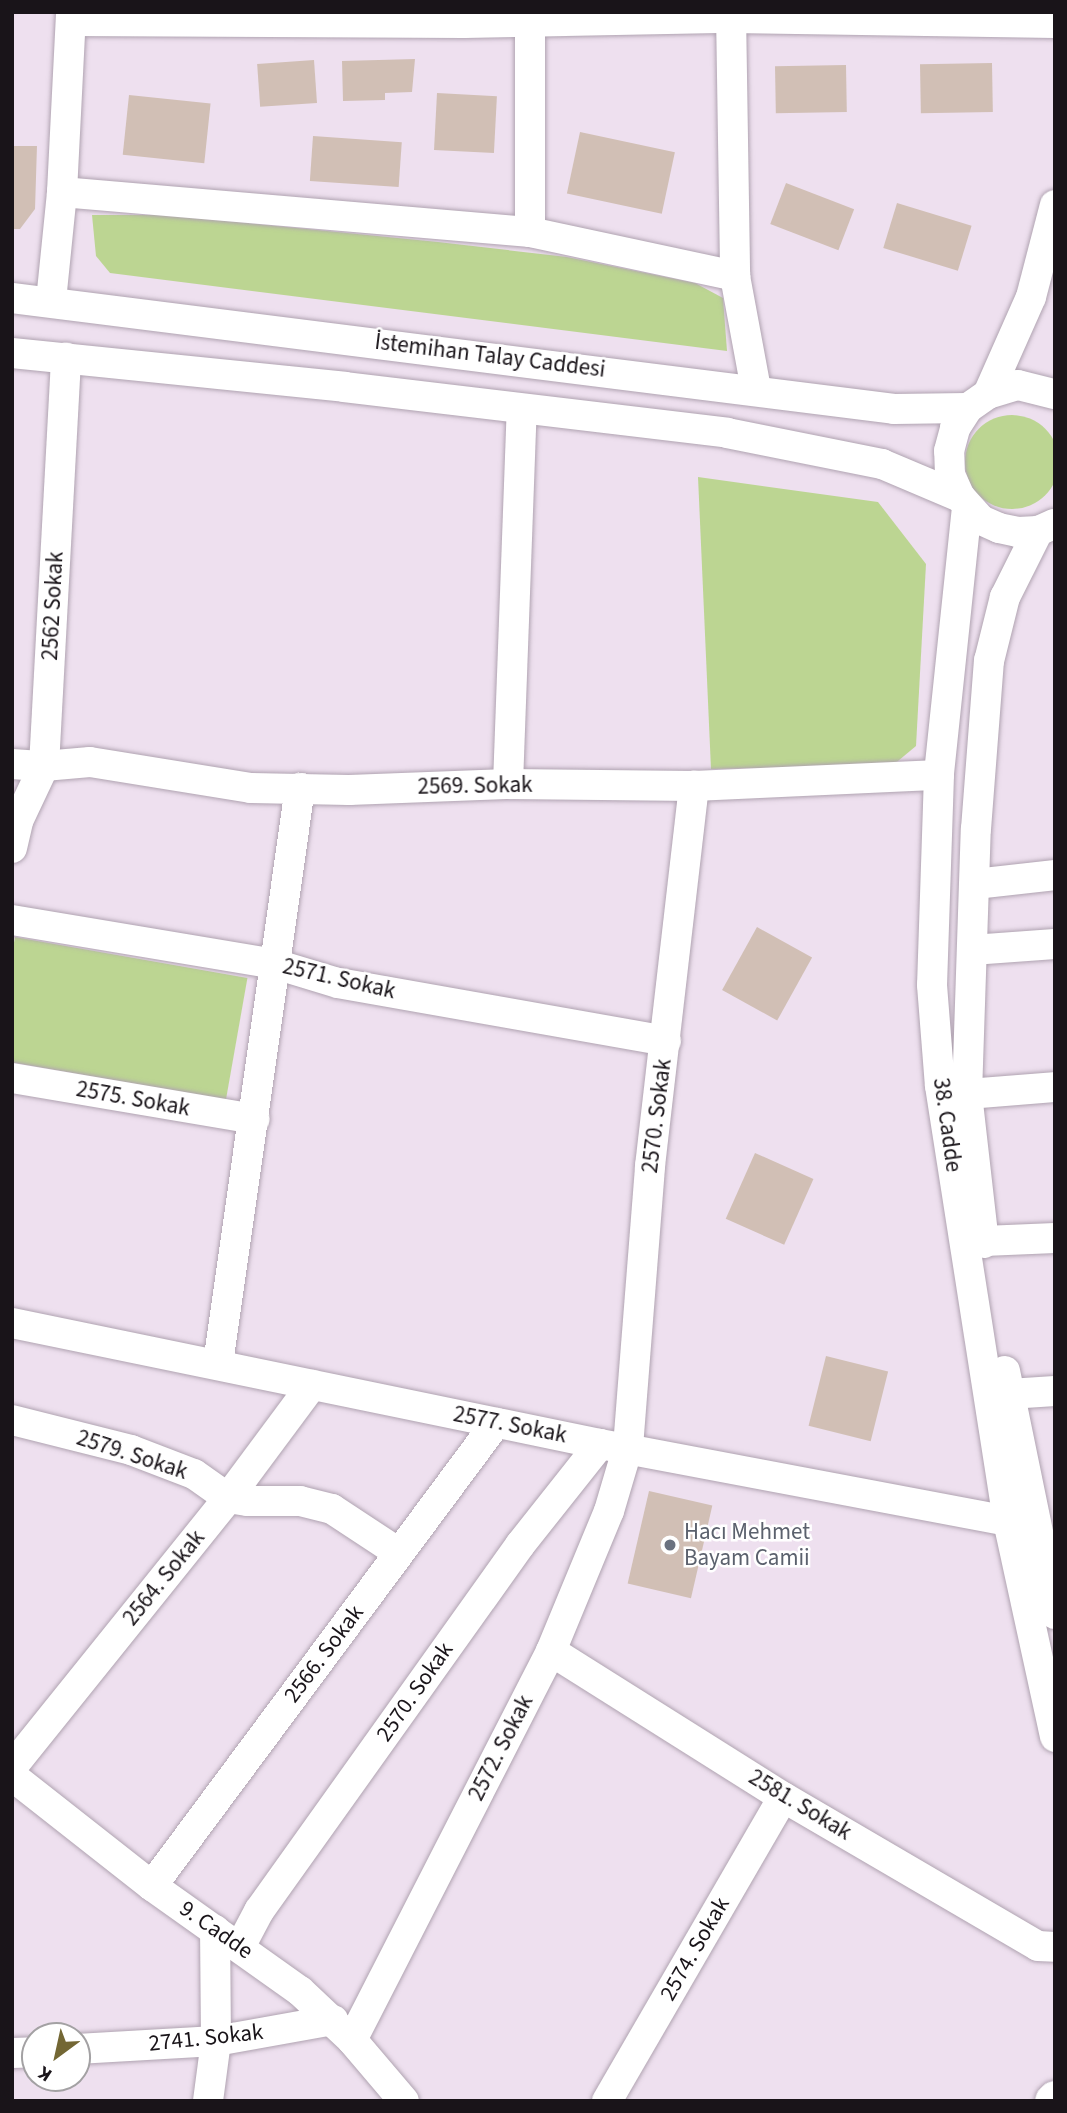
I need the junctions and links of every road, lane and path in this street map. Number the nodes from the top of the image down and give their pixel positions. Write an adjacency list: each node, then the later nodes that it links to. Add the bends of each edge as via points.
1 (732, 15): 4 (street); 5 (street); 9 (street)
2 (71, 17): 3 (street); 6 (street)
3 (464, 18): 4 (street)
4 (530, 22): 8 (street)
5 (1055, 23)
6 (62, 192): 8 (street); 11 (street)
7 (1055, 205): 16 (street, via 1031,297)
8 (530, 232): 9 (street)
9 (735, 276): 14 (street)
10 (12, 298): 11 (street, İstemihan Talay Caddesi)
11 (51, 300): 14 (street, İstemihan Talay Caddesi)
12 (12, 353): 13 (street)
13 (66, 358): 17 (street); 21 (street, 2562 Sokak)
14 (756, 389): 16 (street, İstemihan Talay Caddesi, via 894,409)
15 (1055, 394): 16 (street, İstemihan Talay Caddesi, via 1018,386)
16 (978, 401): 18 (street, via 955,428 949,451 950,475)
17 (522, 409): 18 (street, via 727,433 882,464); 23 (street)
18 (963, 502): 19 (street, via 981,520 999,528 1018,532); 22 (street, 38. Cadde)
19 (1046, 527): 28 (street, 38. Cadde, via 1005,597 989,661)
20 (12, 764): 21 (street, 2569. Sokak)
21 (44, 766): 25 (street, 2569. Sokak, via 90,762 251,788); 26 (street, 2562 Sokak, via 18,821)
22 (939, 775): 24 (street, 2569. Sokak); 49 (street, 38. Cadde, via 932,985 940,1086)
23 (508, 784): 24 (street, 2569. Sokak); 25 (street, 2569. Sokak)
24 (694, 786): 33 (street, 2570. Sokak)
25 (300, 788): 32 (street)
26 (12, 848)
27 (1055, 875): 28 (street)
28 (975, 884): 31 (street, 38. Cadde)
29 (12, 920): 32 (street, 2571. Sokak)
30 (1055, 944): 31 (street)
31 (972, 950): 36 (street, 38. Cadde)
32 (275, 964): 33 (street, 2571. Sokak, via 338,983); 37 (street)
33 (666, 1041): 47 (street, 2570. Sokak)
34 (12, 1078): 37 (street, 2575. Sokak)
35 (1055, 1087): 36 (street)
36 (967, 1094): 39 (street, 38. Cadde)
37 (254, 1119): 41 (street)
38 (1055, 1238): 39 (street)
39 (984, 1241): 44 (street, 38. Cadde)
40 (12, 1323): 41 (street, 2577. Sokak)
41 (218, 1364): 42 (street, 2577. Sokak)
42 (312, 1385): 46 (street, 2577. Sokak); 48 (street, 2564. Sokak)
43 (1055, 1391): 44 (street)
44 (1009, 1394): 51 (street, 38. Cadde)
45 (12, 1420): 48 (street, 2579. Sokak, via 131,1450 194,1474)
46 (496, 1423): 47 (street, 2577. Sokak); 50 (street, 2566. Sokak)
47 (614, 1445): 49 (street, 2577. Sokak); 52 (street, 2572. Sokak, via 609,1511); 59 (street, 2570. Sokak, via 520,1545 259,1911)
48 (228, 1498): 50 (street, via 300,1500 332,1509); 54 (street, 2564. Sokak)
49 (1008, 1521): 53 (street, 38. Cadde)
50 (399, 1553): 57 (street, 2566. Sokak)
51 (1055, 1614)
52 (551, 1651): 56 (street, 2581. Sokak); 61 (street, 2572. Sokak)
53 (1055, 1737)
54 (12, 1767)
55 (12, 1776): 57 (street, 9. Cadde)
56 (783, 1797): 60 (street, 2581. Sokak, via 1038,1946); 66 (street, 2574. Sokak)
57 (152, 1886): 58 (street, 9. Cadde)
58 (215, 1930): 59 (street, 9. Cadde); 62 (street)
59 (240, 1947): 61 (street, 9. Cadde)
60 (1055, 1947)
61 (343, 2030): 62 (street, 2741. Sokak); 65 (street, 9. Cadde)
62 (216, 2041): 63 (street, 2741. Sokak); 64 (street)
63 (91, 2048)
64 (208, 2101)
65 (404, 2101)
66 (607, 2101)

